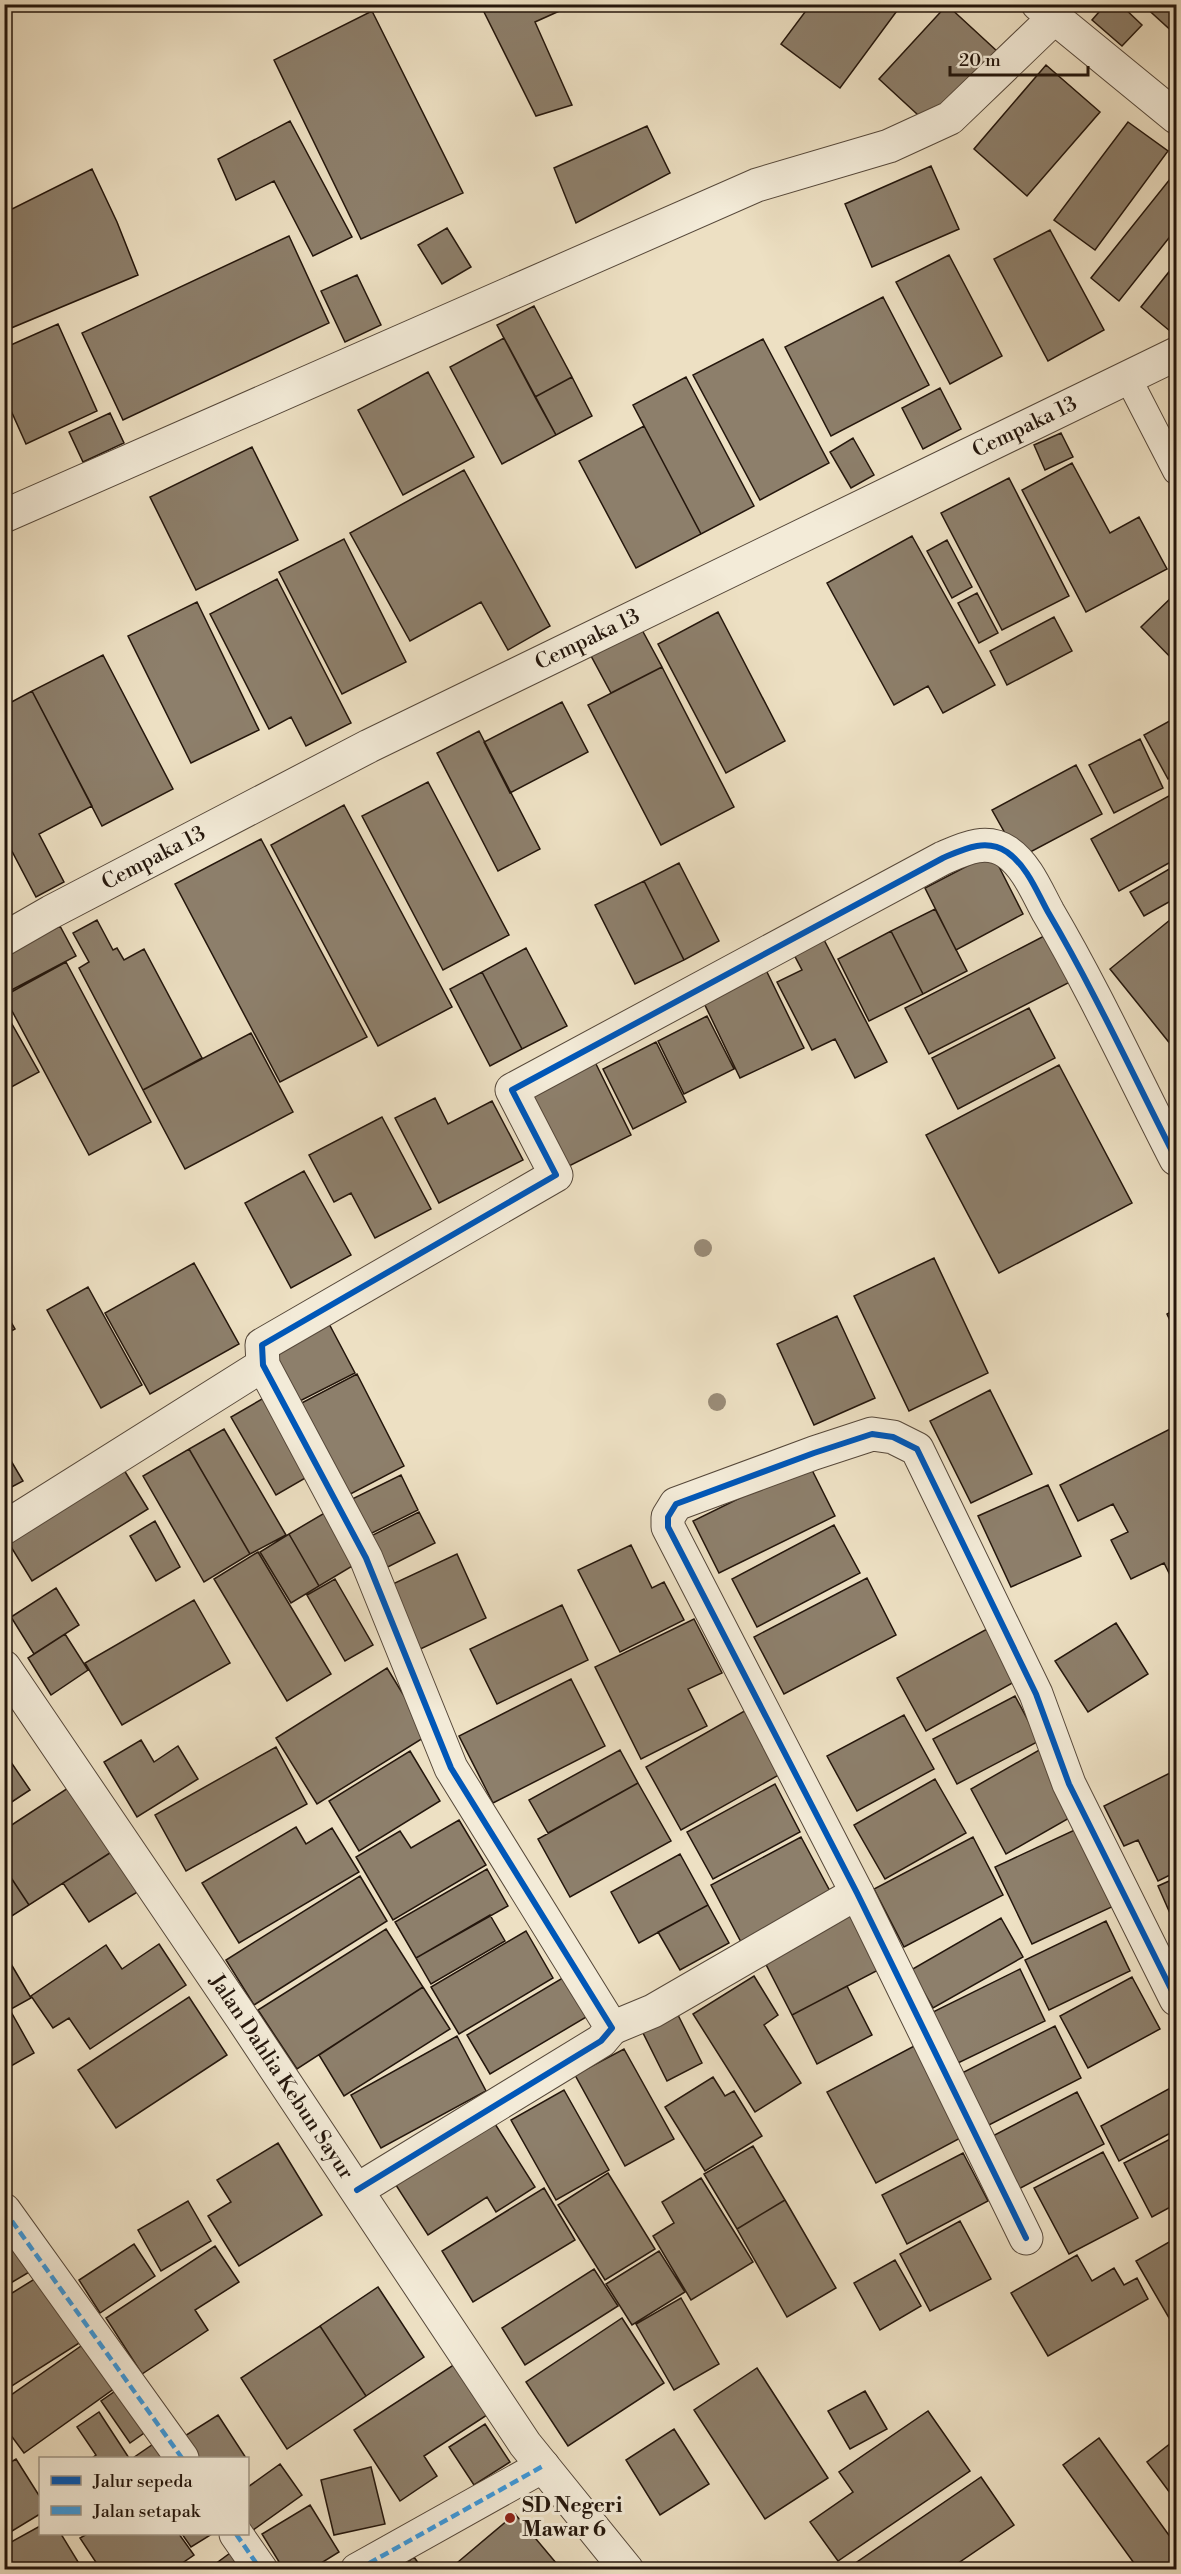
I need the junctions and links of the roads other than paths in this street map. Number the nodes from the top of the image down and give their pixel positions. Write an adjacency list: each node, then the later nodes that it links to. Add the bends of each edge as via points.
1 (1046, 11): 2 (street); 6 (street, via 950,118 889,146 757,185)
2 (1176, 117)
3 (1176, 354): 4 (street, Cempaka 13)
4 (1128, 378): 5 (lane); 7 (street, Cempaka 13, via 369,746)
5 (1176, 471)
6 (4, 516)
7 (4, 939)
8 (1176, 1159): 9 (street, via 1067,944 1021,864 1006,851 990,845 972,845 512,1090 556,1175 262,1345)
9 (263, 1365): 10 (street); 14 (street, via 366,1558 451,1768)
10 (4, 1528)
11 (4, 1667): 15 (street, Jalan Dahlia Kebun Sayur)
12 (857, 1893): 13 (street, via 668,1527 668,1517 676,1504 872,1434 893,1437 917,1449 1036,1694 1068,1784); 14 (street, via 653,2012); 17 (street)
13 (1176, 1999)
14 (612, 2028): 15 (street, via 601,2041)
15 (357, 2190): 19 (street, Jalan Dahlia Kebun Sayur)
16 (4, 2210): 18 (street)
17 (1026, 2238)
18 (181, 2457)
19 (543, 2466): 22 (street); 23 (street, Jalan Dahlia Kebun Sayur)
20 (237, 2535): 21 (street)
21 (261, 2570)
22 (357, 2570)
23 (627, 2570)

